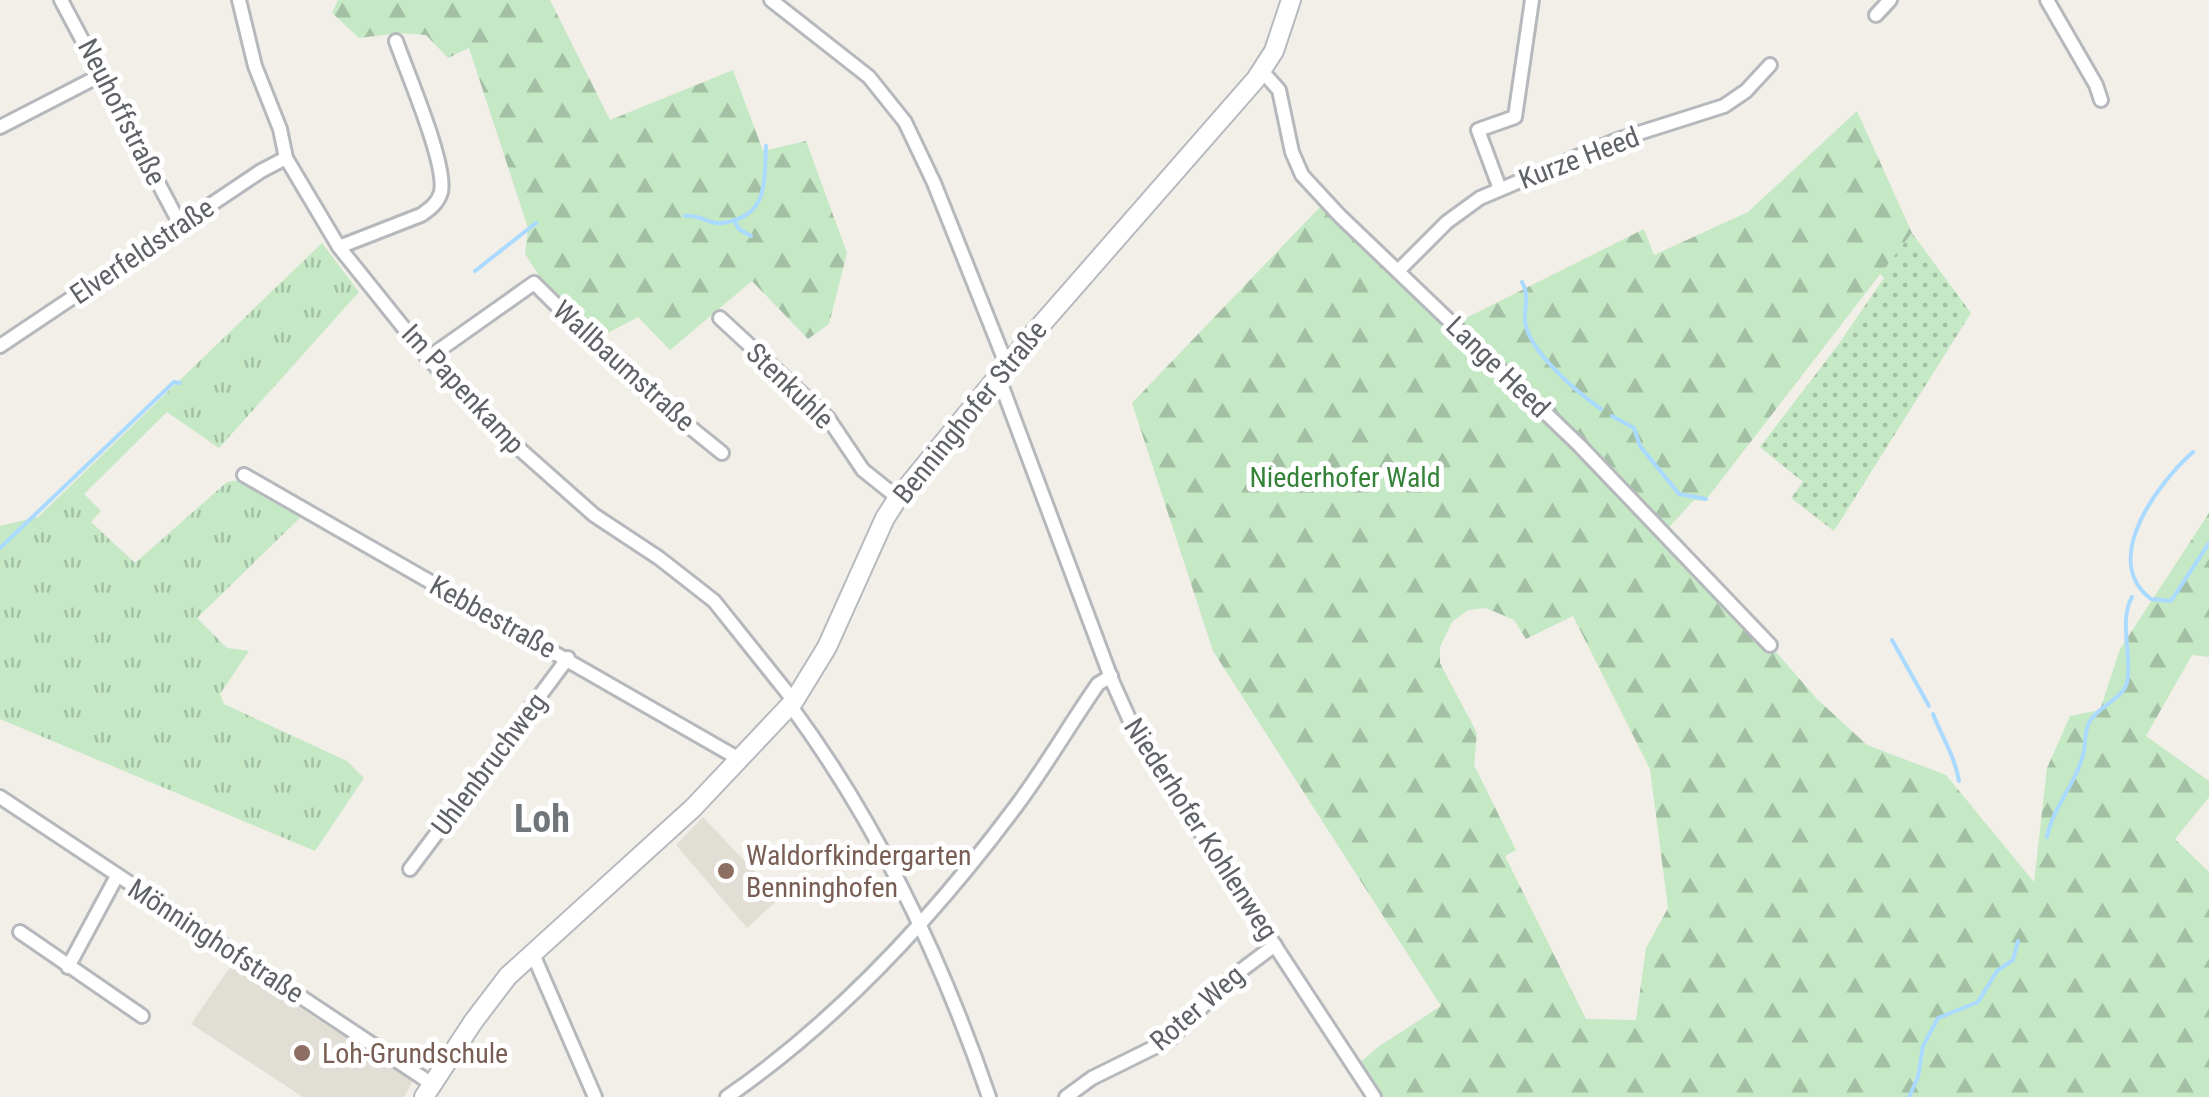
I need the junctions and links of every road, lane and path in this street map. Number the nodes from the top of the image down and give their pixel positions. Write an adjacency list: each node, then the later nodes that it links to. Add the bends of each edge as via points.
1 (61, 0): 12 (street, Neuhoffstraße)
2 (239, 0): 15 (street, Im Papenkamp)
3 (772, 0): 23 (street, Niederhofer Kohlenweg, via 869,77 905,122)
4 (1290, 0): 11 (main road, Benninghofer Straße)
5 (1532, 0): 16 (street, via 1515,117 1478,130)
6 (1890, 0): 8 (street)
7 (2047, 0): 13 (street)
8 (1876, 16)
9 (396, 41): 18 (street, via 438,163 440,192 421,216)
10 (1770, 65): 16 (street, Kurze Heed, via 1724,106 1617,140)
11 (1262, 71): 19 (street, Lange Heed, via 1279,90 1302,175); 23 (main road, Benninghofer Straße)
12 (102, 74): 14 (street); 17 (street, Neuhoffstraße)
13 (2101, 100)
14 (0, 127)
15 (286, 158): 17 (street, Elverfeldstraße); 18 (street, Im Papenkamp)
16 (1500, 189): 19 (street, Kurze Heed, via 1447,222)
17 (181, 226): 21 (street, Elverfeldstraße)
18 (339, 247): 22 (street, Im Papenkamp)
19 (1398, 271): 27 (street, Lange Heed)
20 (720, 318): 26 (street, Stenkuhle, via 828,418 863,470)
21 (0, 346)
22 (428, 358): 24 (street, Wallbaumstraße, via 534,283 634,382); 30 (street, Im Papenkamp, via 594,514 714,601)
23 (1002, 371): 26 (main road, Benninghofer Straße); 29 (street, Niederhofer Kohlenweg)
24 (722, 453)
25 (244, 474): 28 (street, Kebbestraße)
26 (898, 498): 30 (main road, Benninghofer Straße, via 827,648)
27 (1770, 645)
28 (568, 658): 31 (street, Kebbestraße); 33 (street, Uhlenbruchweg)
29 (1111, 676): 35 (street, via 1098,684 1017,805); 37 (street, Niederhofer Kohlenweg, via 1145,749)
30 (792, 703): 31 (main road, Benninghofer Straße); 35 (street, Im Papenkamp, via 866,819)
31 (741, 760): 38 (main road, Benninghofer Straße)
32 (0, 797): 34 (street, Mönninghofstraße)
33 (410, 869)
34 (117, 876): 39 (street); 41 (street, Mönninghofstraße)
35 (921, 923): 43 (street, via 841,1006); 44 (street, Im Papenkamp)
36 (20, 932): 39 (street)
37 (1275, 945): 45 (street, Roter Weg, via 1169,1040); 46 (street, Niederhofer Kohlenweg)
38 (532, 952): 41 (main road, Benninghofer Straße, via 486,1004); 42 (street)
39 (68, 967): 40 (street)
40 (142, 1016)
41 (428, 1091)
42 (595, 1097)
43 (727, 1097)
44 (989, 1097)
45 (1066, 1097)
46 (1374, 1097)

